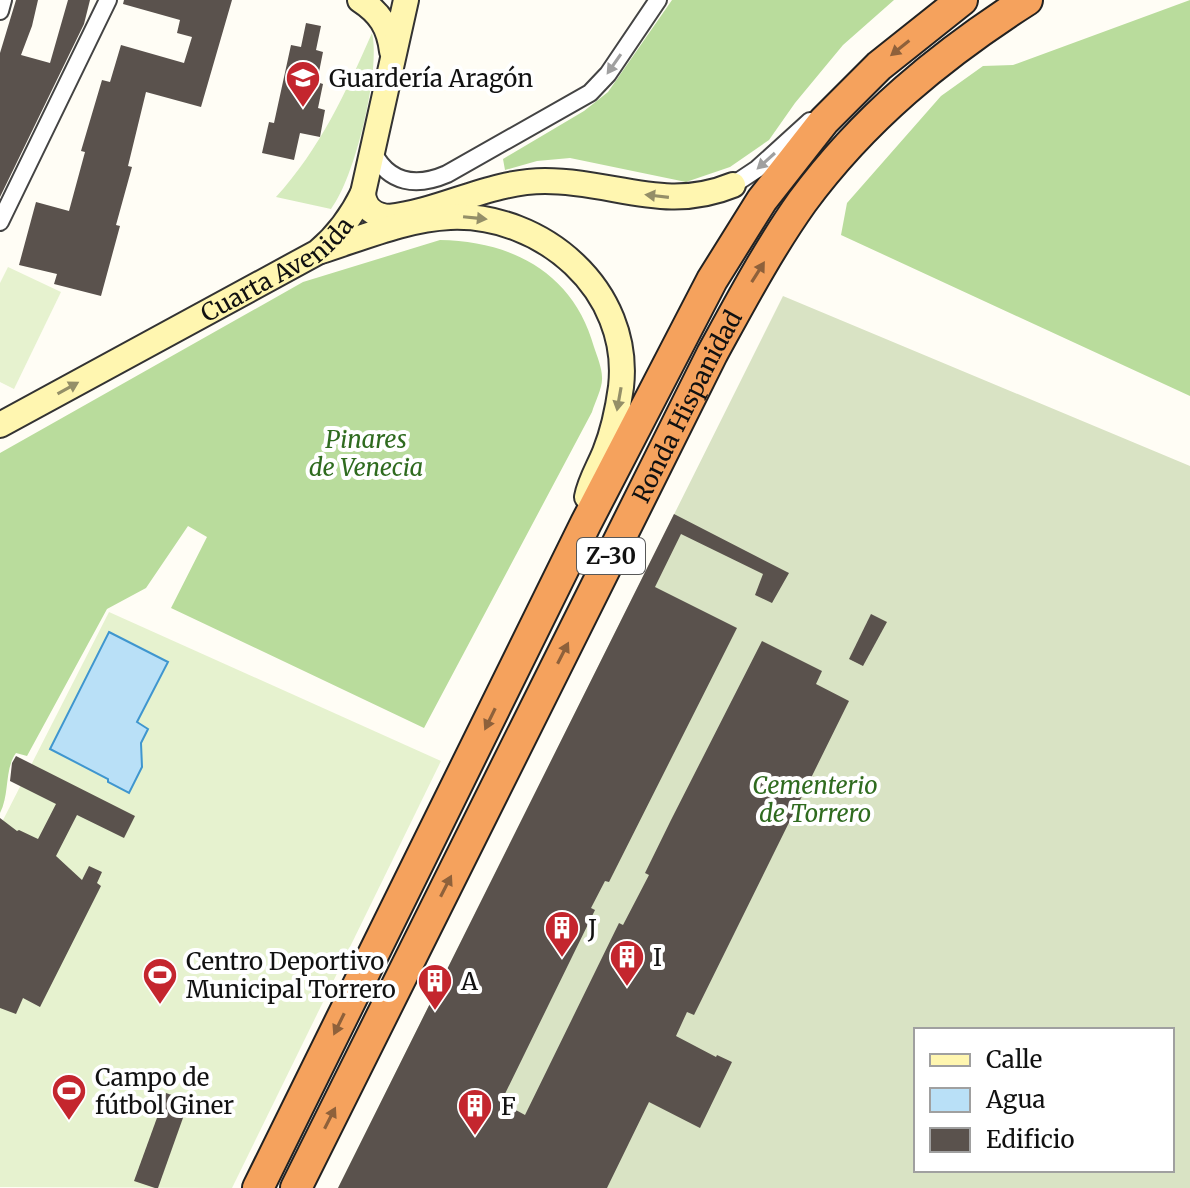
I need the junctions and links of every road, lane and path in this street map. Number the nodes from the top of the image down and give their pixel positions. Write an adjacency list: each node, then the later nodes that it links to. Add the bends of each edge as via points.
1 (3, 0): 8 (street)
2 (108, 0): 14 (street)
3 (360, 0): 9 (street, via 387,27)
4 (406, 0): 9 (street, Cuarta Avenida)
5 (658, 0): 11 (street, one-way to 11, via 590,93 447,174 412,182 385,170)
6 (962, 0): 10 (highway, Ronda Hispanidad / Z-30, one-way to 10)
7 (1027, 0): 19 (highway, Ronda Hispanidad / Z-30, one-way to 7, via 749,286 802,203 896,97)
8 (0, 11)
9 (392, 66): 11 (street, Cuarta Avenida)
10 (842, 101): 12 (street, one-way to 12, via 815,116); 17 (highway, Ronda Hispanidad / Z-30, via 785,169 712,280)
11 (373, 152): 13 (street, Cuarta Avenida)
12 (733, 185): 13 (street, one-way to 13, via 681,198 543,181 495,188 389,217 372,212)
13 (363, 193): 15 (street, Cuarta Avenida, via 347,222)
14 (0, 222)
15 (318, 252): 16 (street, Cuarta Avenida, one-way to 15); 17 (street, one-way to 17, via 415,222 464,217 527,231 574,263 613,322 622,368 611,434 587,494)
16 (0, 425)
17 (586, 523): 18 (highway, Ronda Hispanidad / Z-30, one-way to 18)
18 (258, 1188)
19 (296, 1188)

